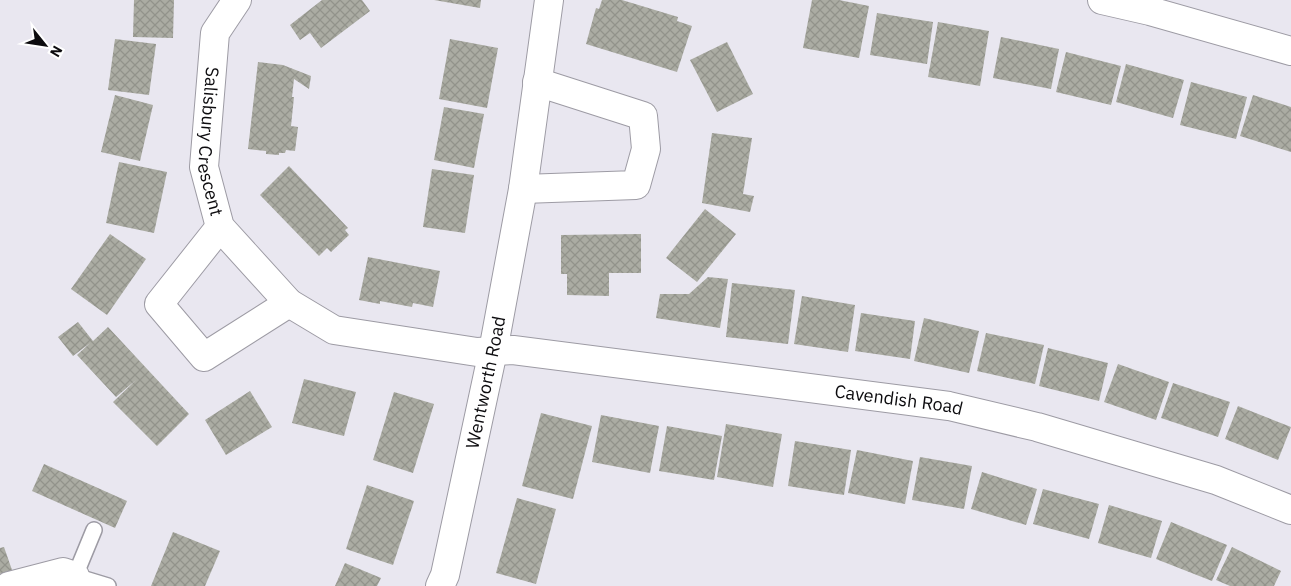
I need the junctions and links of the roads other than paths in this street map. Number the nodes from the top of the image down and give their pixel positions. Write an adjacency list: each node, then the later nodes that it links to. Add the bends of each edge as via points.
1 (237, 0): 7 (street, Salisbury Crescent, via 215,33 204,167)
2 (549, 0): 5 (street, Wentworth Road)
3 (1102, 0): 4 (street)
4 (1291, 51)
5 (537, 82): 6 (street, Wentworth Road); 6 (street, via 643,116 646,149 636,185)
6 (523, 189): 9 (street, Wentworth Road)
7 (220, 227): 8 (street, Salisbury Crescent); 8 (street, Salisbury Crescent, via 159,304 204,357)
8 (289, 302): 9 (street, Salisbury Crescent, via 334,330 477,352)
9 (493, 351): 10 (street, Cavendish Road, via 513,350 948,406 1038,427 1216,480); 12 (street, Wentworth Road)
10 (1291, 510)
11 (94, 530): 13 (lane)
12 (442, 580)
13 (77, 581): 14 (street, via 63,572); 15 (lane)
14 (9, 586)
15 (108, 586)

